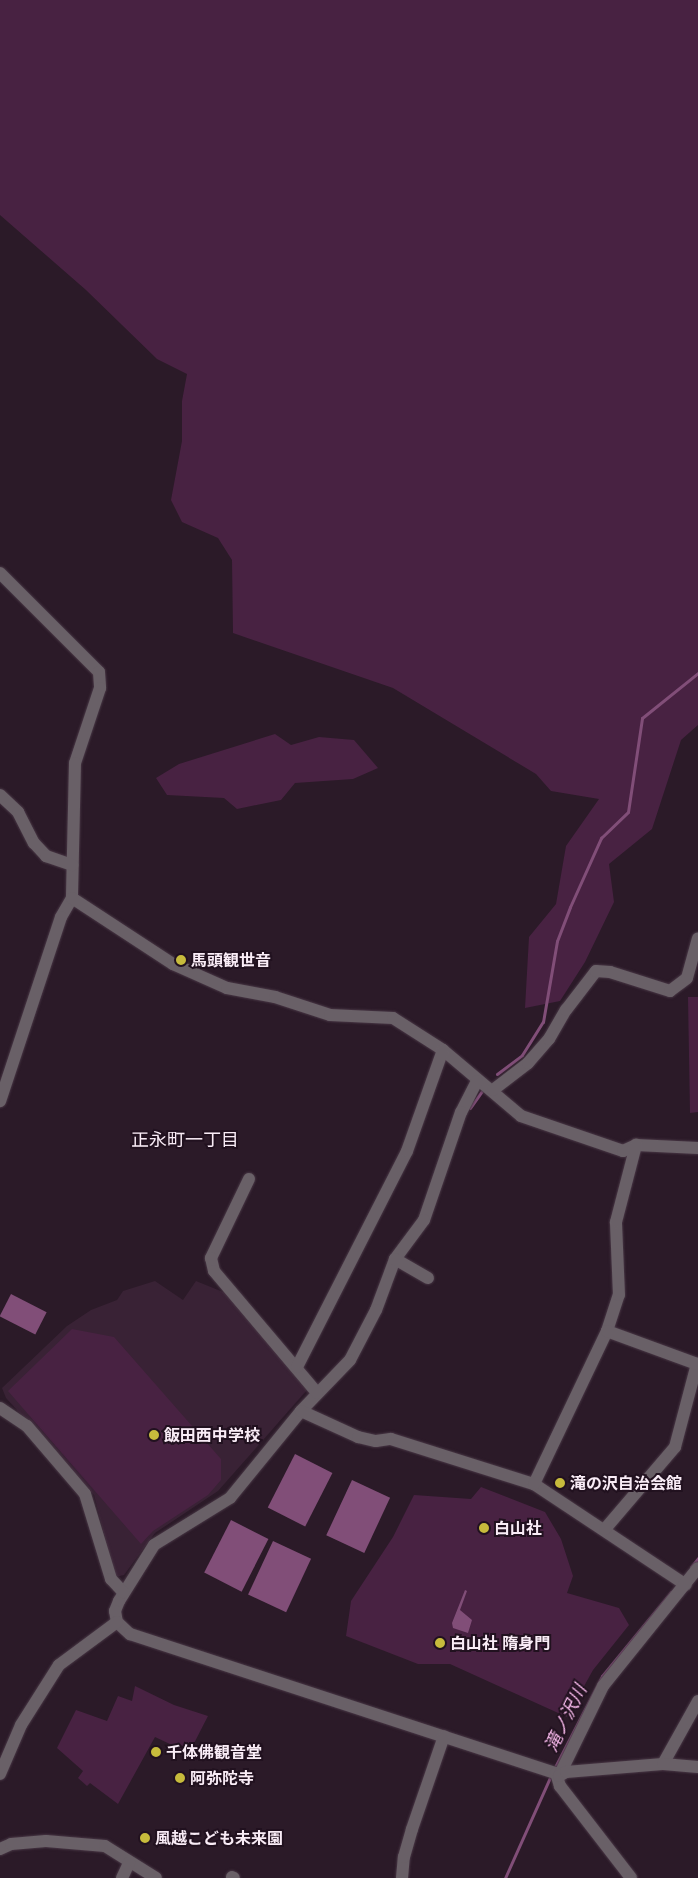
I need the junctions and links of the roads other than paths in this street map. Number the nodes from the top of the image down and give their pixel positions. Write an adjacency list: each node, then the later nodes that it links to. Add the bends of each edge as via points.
1 (0, 573): 3 (street, via 99,672 100,688 75,763)
2 (0, 795): 3 (street, via 18,812 34,843 46,856)
3 (72, 864): 4 (street)
4 (72, 898): 6 (street, via 173,964 227,988 275,997 330,1015 385,1015); 9 (street, via 61,917)
5 (698, 938): 8 (street, via 687,978 670,991 610,972 596,971 566,1010 549,1039 528,1063)
6 (443, 1050): 7 (street); 16 (street, via 407,1151)
7 (477, 1080): 8 (street); 13 (street, via 460,1112 424,1220)
8 (493, 1090): 10 (street, via 521,1116 623,1151)
9 (0, 1101)
10 (636, 1145): 11 (street); 15 (street, via 616,1222 620,1280)
11 (698, 1148)
12 (249, 1179): 16 (street, via 211,1258 214,1271)
13 (395, 1259): 14 (street); 17 (street, via 376,1310 350,1360)
14 (428, 1278)
15 (607, 1330): 20 (street); 21 (street, via 697,1364 675,1446)
16 (297, 1367): 17 (street)
17 (317, 1393): 19 (street)
18 (0, 1408): 24 (street, via 27,1426 85,1494 111,1579)
19 (301, 1411): 20 (street, via 358,1437 408,1443); 24 (street, via 230,1498 154,1545)
20 (534, 1484): 21 (street)
21 (605, 1529): 23 (street)
22 (698, 1568): 23 (street)
23 (686, 1584): 30 (street, via 603,1686)
24 (124, 1592): 25 (street, via 115,1611)
25 (117, 1622): 27 (street, via 130,1634); 31 (street, via 59,1665 29,1710)
26 (698, 1701): 28 (street)
27 (444, 1736): 30 (street); 36 (street, via 412,1829)
28 (663, 1764): 29 (street); 30 (street)
29 (698, 1767)
30 (554, 1772): 37 (street, via 560,1786)
31 (0, 1774)
32 (0, 1849): 33 (street, via 10,1844 46,1841 105,1846)
33 (130, 1863): 34 (street); 35 (street)
34 (122, 1878)
35 (156, 1878)
36 (402, 1878)
37 (631, 1878)

